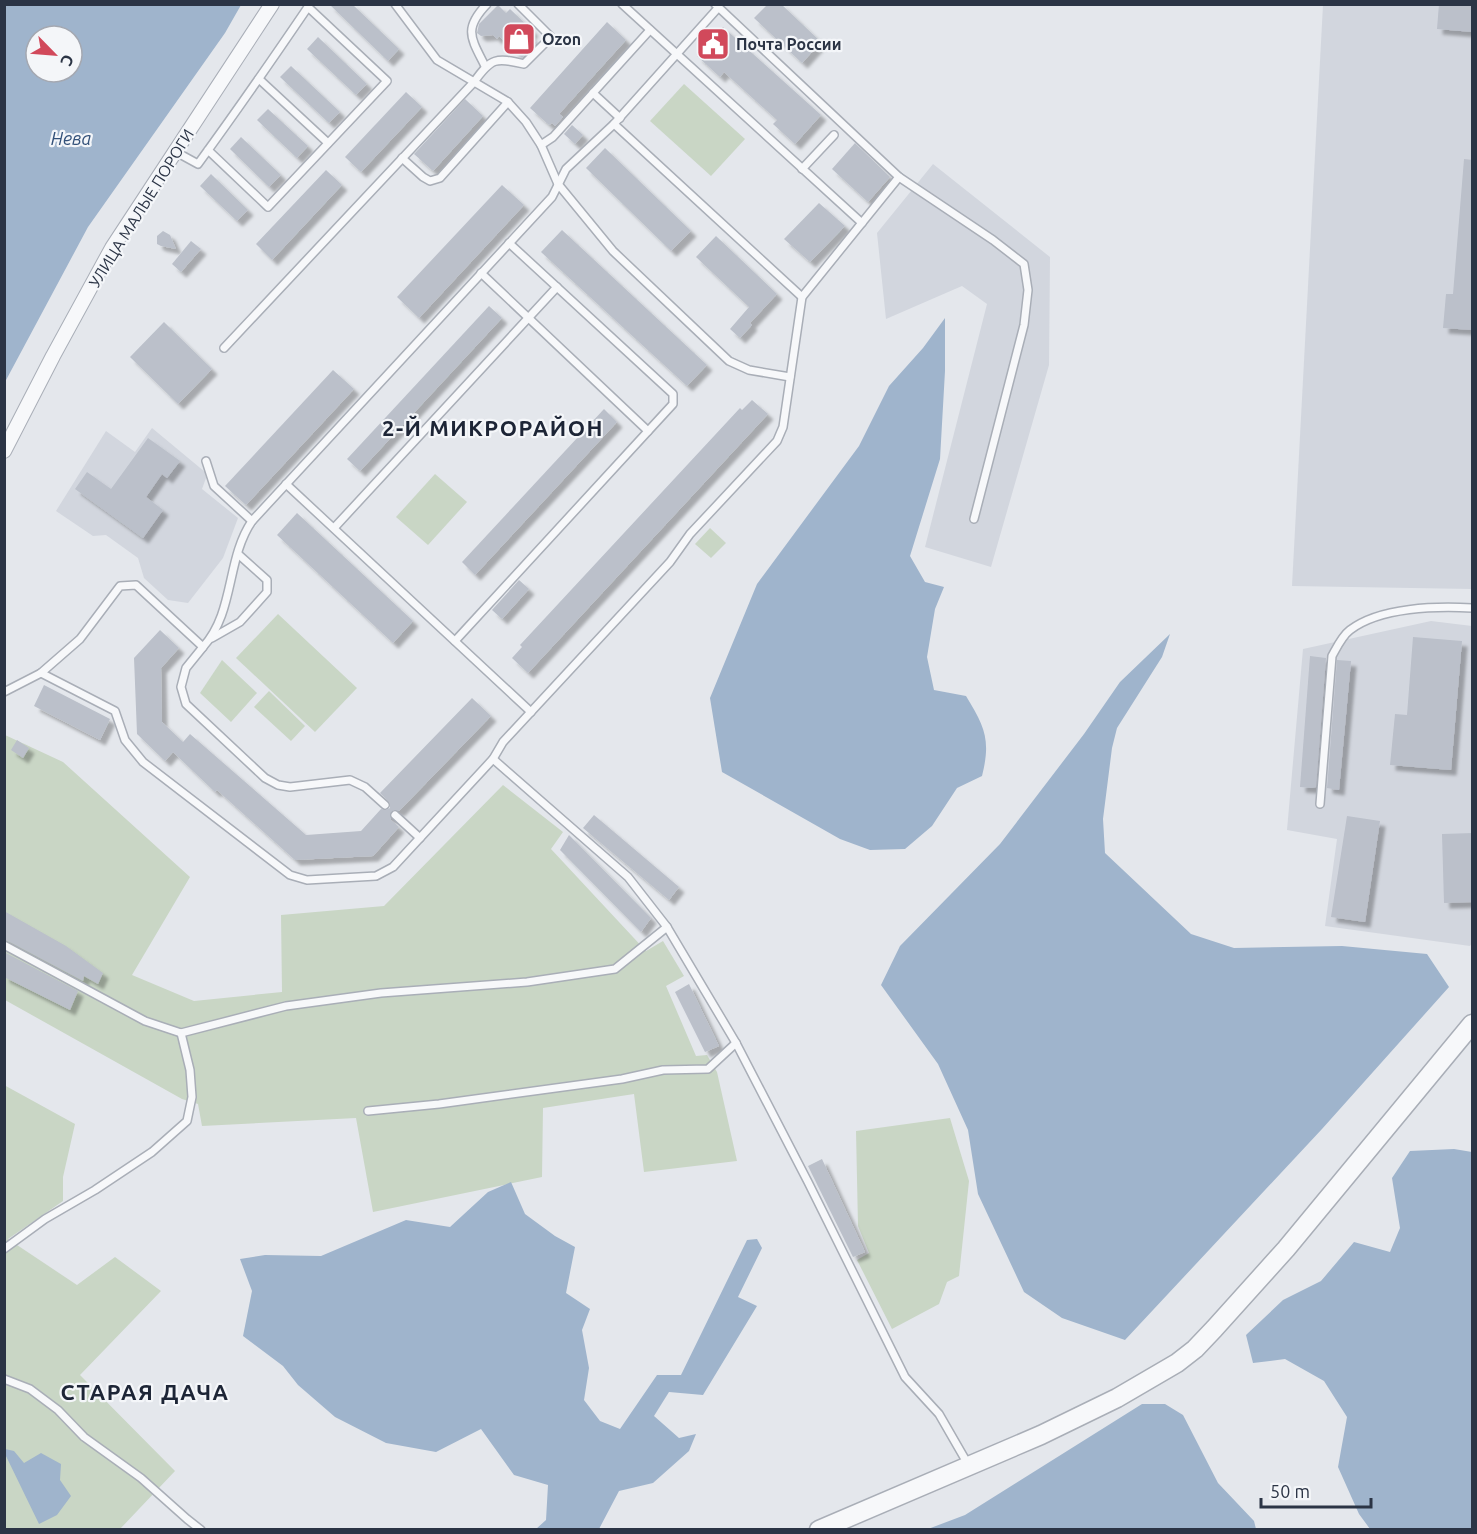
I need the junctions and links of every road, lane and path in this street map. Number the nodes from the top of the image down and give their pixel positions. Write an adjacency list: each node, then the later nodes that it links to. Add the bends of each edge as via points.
1 (272, 4): 19 (street, УЛИЦА МАЛЫЕ ПОРОГИ)
2 (395, 4): 11 (lane, via 437,60)
3 (487, 4): 9 (lane, via 475,17 471,30)
4 (518, 4): 9 (lane, via 551,37 524,64 497,60)
5 (622, 4): 7 (lane)
6 (716, 6): 8 (lane); 22 (lane)
7 (650, 30): 8 (lane); 12 (lane)
8 (676, 54): 14 (lane); 21 (lane)
9 (485, 66): 11 (lane)
10 (259, 79): 16 (lane); 16 (lane, via 308,7 387,81); 18 (lane)
11 (474, 82): 13 (lane); 20 (lane)
12 (593, 93): 14 (lane); 17 (lane)
13 (508, 102): 17 (lane); 20 (lane, via 440,178 430,181)
14 (617, 121): 23 (lane, via 566,169); 28 (lane)
15 (834, 135): 21 (lane)
16 (328, 144): 18 (lane, via 268,207)
17 (541, 145): 23 (lane)
18 (208, 150): 19 (lane, via 198,164)
19 (176, 152): 33 (street, УЛИЦА МАЛЫЕ ПОРОГИ, via 112,248)
20 (402, 158): 30 (lane)
21 (802, 169): 24 (lane)
22 (899, 177): 24 (lane); 36 (lane, via 1024,264 1028,290 1024,326)
23 (558, 184): 25 (lane, via 552,197); 31 (lane, via 613,251 729,360 749,370)
24 (862, 223): 28 (lane)
25 (509, 243): 26 (lane); 27 (lane)
26 (482, 273): 29 (lane); 35 (lane)
27 (557, 287): 29 (lane); 32 (lane, via 673,394 673,404)
28 (802, 297): 31 (lane)
29 (529, 318): 32 (lane); 38 (lane)
30 (224, 348)
31 (790, 377): 46 (lane, via 783,427 777,441)
32 (648, 431): 42 (lane)
33 (4, 451)
34 (206, 460): 37 (lane, via 214,486)
35 (286, 484): 37 (lane); 38 (lane)
36 (974, 519)
37 (252, 521): 39 (lane)
38 (334, 528): 42 (lane)
39 (238, 554): 41 (lane, via 220,621); 41 (lane, via 267,580 267,592 240,622)
40 (1473, 608): 48 (lane, via 1405,610 1368,620 1350,630 1339,643 1332,656)
41 (211, 639): 43 (lane)
42 (455, 641): 46 (lane)
43 (203, 647): 44 (lane, via 136,585 120,586 80,639); 49 (lane, via 186,668 181,687 186,704 265,778 290,787 350,780 365,787)
44 (41, 673): 45 (lane); 51 (lane, via 115,711 125,740 143,762 290,875 307,880 376,876 393,867)
45 (4, 692)
46 (531, 712): 47 (lane)
47 (493, 759): 51 (lane); 52 (lane, via 628,877)
48 (1320, 804)
49 (384, 805)
50 (395, 815): 51 (lane)
51 (420, 838)
52 (667, 927): 55 (lane, via 615,969 298,1005); 56 (lane)
53 (4, 945): 55 (lane, via 145,1021)
54 (1473, 1024): 60 (street, via 1286,1249 1195,1349 1117,1398)
55 (181, 1033): 58 (lane, via 192,1097 187,1121 152,1152)
56 (736, 1043): 57 (lane, via 708,1069 663,1070); 60 (lane, via 905,1377 939,1414)
57 (368, 1111)
58 (4, 1249)
59 (4, 1378): 61 (lane, via 40,1396 84,1437 141,1478)
60 (969, 1466): 62 (street)
61 (201, 1530)
62 (819, 1530)

